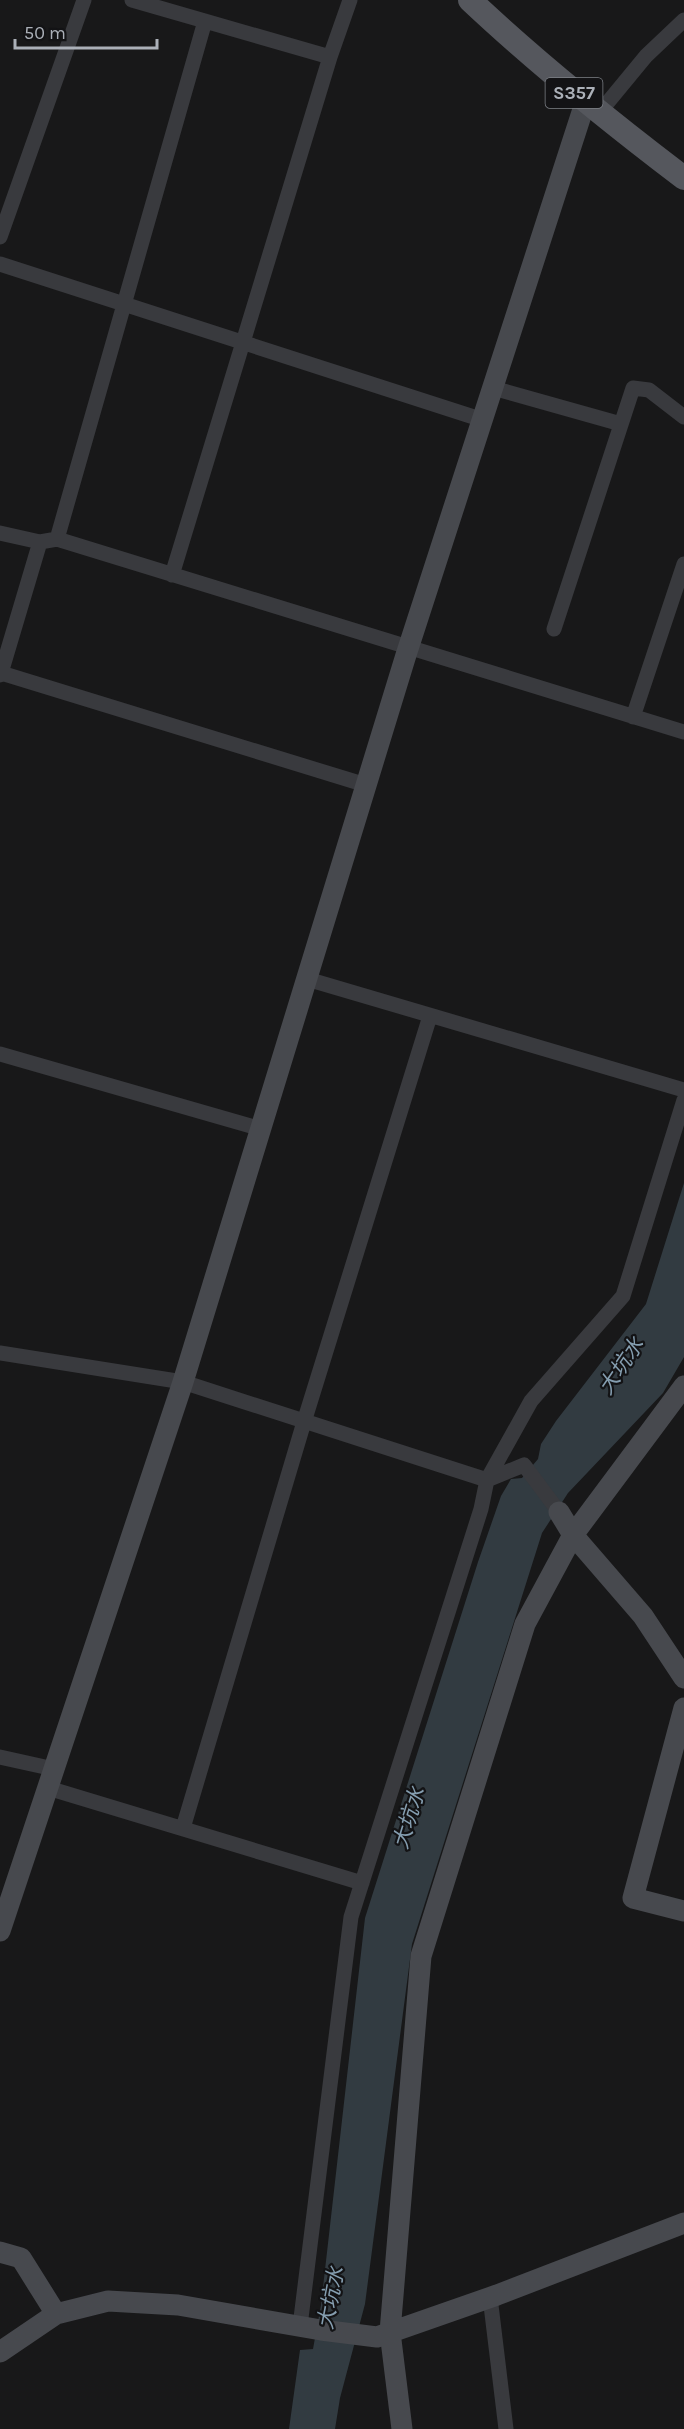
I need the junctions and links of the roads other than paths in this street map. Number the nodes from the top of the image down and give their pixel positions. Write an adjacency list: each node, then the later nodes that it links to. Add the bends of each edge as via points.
1 (84, 0): 10 (street)
2 (132, 0): 6 (street)
3 (350, 0): 7 (street)
4 (470, 0): 8 (main road, S357)
5 (684, 20): 8 (street)
6 (205, 21): 7 (street); 12 (street)
7 (330, 57): 13 (street)
8 (592, 108): 9 (main road, S357); 14 (street)
9 (684, 178)
10 (0, 237)
11 (0, 264): 12 (street)
12 (124, 304): 13 (street); 19 (street)
13 (243, 342): 16 (street); 22 (street)
14 (493, 388): 16 (street); 17 (street)
15 (684, 417): 17 (street, via 649,390 633,388)
16 (483, 420): 24 (street)
17 (621, 424): 23 (street)
18 (0, 533): 20 (street)
19 (57, 539): 20 (street); 22 (street)
20 (40, 542): 25 (street)
21 (684, 564): 26 (street)
22 (172, 574): 24 (street)
23 (554, 629)
24 (409, 647): 26 (street); 28 (street)
25 (0, 674): 28 (street)
26 (633, 717): 27 (street)
27 (684, 732)
28 (366, 785): 29 (street)
29 (307, 979): 30 (street); 34 (street)
30 (430, 1016): 32 (street); 38 (street)
31 (0, 1054): 34 (street)
32 (684, 1090)
33 (684, 1101): 39 (street, via 623,1296 531,1401)
34 (261, 1129): 36 (street)
35 (0, 1353): 36 (street)
36 (183, 1382): 38 (street); 45 (street)
37 (684, 1386): 41 (street)
38 (304, 1422): 39 (street); 46 (street)
39 (487, 1480): 40 (street, via 524,1465); 47 (street)
40 (559, 1512): 41 (street)
41 (573, 1535): 42 (street, via 643,1616); 55 (street, via 525,1624 421,1956)
42 (683, 1674)
43 (684, 1708): 48 (street, via 633,1898)
44 (0, 1757): 45 (street)
45 (51, 1779): 46 (street); 49 (street)
46 (183, 1828): 47 (street)
47 (362, 1883): 54 (street, via 351,1917)
48 (684, 1911)
49 (0, 1931)
50 (684, 2223): 52 (street)
51 (0, 2252): 53 (street, via 21,2258)
52 (490, 2297): 55 (street); 58 (street)
53 (56, 2314): 54 (street, via 108,2301 178,2305); 56 (street)
54 (300, 2326): 55 (street)
55 (384, 2335): 57 (street)
56 (0, 2352)
57 (402, 2429)
58 (506, 2429)

